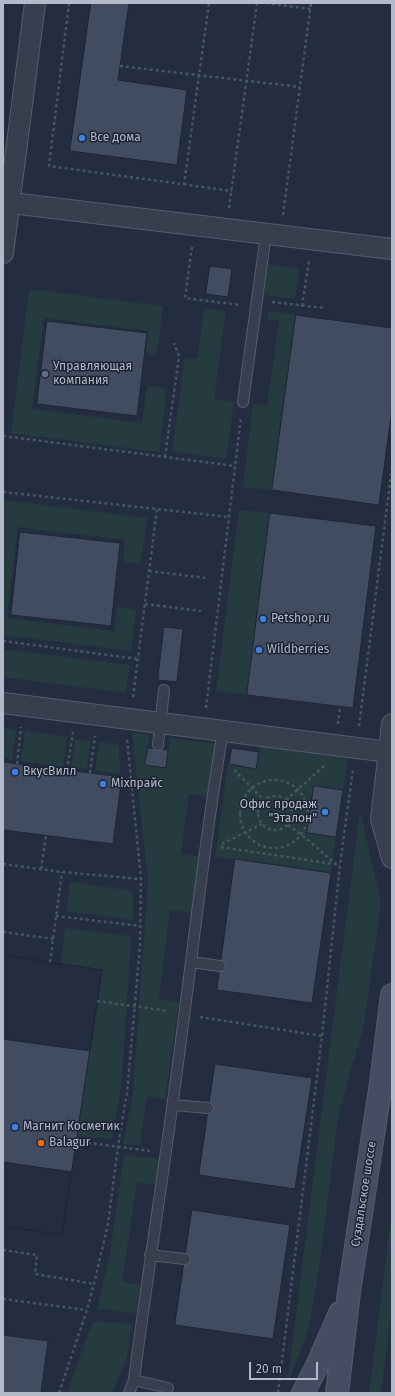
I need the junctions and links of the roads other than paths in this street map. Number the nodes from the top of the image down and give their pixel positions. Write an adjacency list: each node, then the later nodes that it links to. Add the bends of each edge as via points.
1 (35, 3): 2 (street)
2 (6, 202): 3 (street); 5 (street)
3 (266, 234): 4 (street); 6 (lane)
4 (392, 249)
5 (3, 253)
6 (243, 402)
7 (164, 690): 9 (lane)
8 (3, 702): 9 (street)
9 (160, 723): 11 (street); 12 (lane)
10 (392, 724): 13 (street)
11 (223, 731): 13 (street); 15 (lane)
12 (158, 745)
13 (389, 752): 14 (street, via 381,819)
14 (392, 858)
15 (191, 962): 16 (lane); 18 (lane)
16 (220, 966)
17 (392, 995): 22 (main road, Суздальское шоссе)
18 (173, 1105): 19 (lane); 20 (lane)
19 (208, 1108)
20 (150, 1255): 21 (lane); 23 (lane)
21 (184, 1259)
22 (349, 1292): 26 (main road, via 316,1368); 27 (main road, Суздальское шоссе)
23 (134, 1380): 24 (lane); 25 (lane)
24 (168, 1388)
25 (129, 1393)
26 (302, 1393)
27 (337, 1393)

